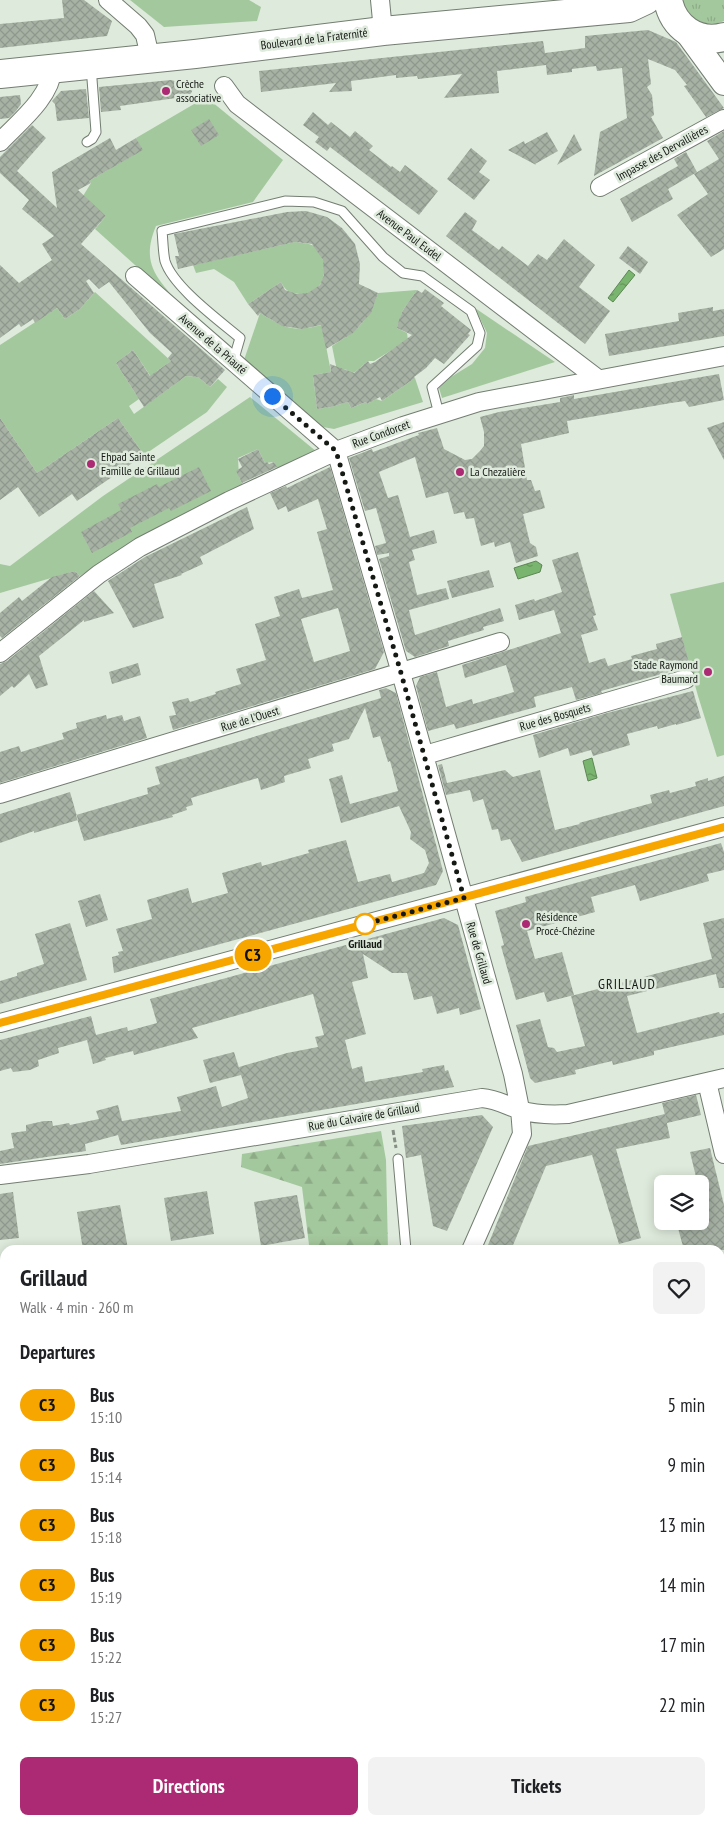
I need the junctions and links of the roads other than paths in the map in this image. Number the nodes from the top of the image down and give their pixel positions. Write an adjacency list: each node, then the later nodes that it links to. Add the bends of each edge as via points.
1 (108, 0): 7 (street, via 145,35)
2 (380, 0): 5 (street)
3 (638, 4): 4 (main road, Boulevard de la Fraternité); 5 (main road, Boulevard de la Fraternité)
4 (677, 18): 6 (main road, Boulevard de la Fraternité, via 702,38); 11 (main road)
5 (383, 31): 7 (main road, Boulevard de la Fraternité)
6 (724, 37)
7 (150, 57): 8 (main road, Boulevard de la Fraternité)
8 (90, 64): 9 (main road, Boulevard de la Fraternité); 15 (lane, via 96,132)
9 (53, 68): 10 (main road, Boulevard de la Fraternité); 14 (street, via 52,79 39,101)
10 (0, 74)
11 (724, 83)
12 (224, 86): 20 (street, Avenue Paul Eudel, via 237,104)
13 (724, 118): 16 (street, Impasse des Dervallières)
14 (0, 142)
15 (87, 142)
16 (600, 187)
17 (135, 276): 19 (street, Avenue de la Priauté)
18 (724, 356): 20 (street, Rue Condorcet)
19 (233, 362): 21 (lane, via 240,338 176,280 165,262 162,231 284,201 314,202 342,211 383,257 403,273 422,276 470,311 480,333 477,346 432,387); 22 (street, Avenue de la Priauté)
20 (598, 380): 21 (street, Rue Condorcet, via 479,402)
21 (439, 414): 22 (street, Rue Condorcet)
22 (336, 451): 24 (street, Rue Condorcet, via 140,546 99,574); 25 (street, Rue de Grillaud)
23 (500, 642): 25 (street, Rue de l'Ouest)
24 (0, 654)
25 (401, 673): 27 (street, Rue de Grillaud); 28 (street, Rue de l'Ouest)
26 (686, 679): 27 (street, Rue des Bosquets)
27 (425, 755): 30 (street, Rue de Grillaud)
28 (0, 794)
29 (724, 828): 30 (street)
30 (464, 898): 31 (street); 33 (street, Rue de Grillaud)
31 (0, 1024)
32 (716, 1080): 33 (street, Rue du Calvaire de Grillaud, via 568,1114 542,1115); 34 (street)
33 (520, 1110): 36 (street, Rue du Calvaire de Grillaud, via 495,1099 482,1098 89,1164); 38 (street, Rue de Grillaud, via 522,1134)
34 (724, 1154)
35 (398, 1159): 37 (lane)
36 (0, 1175)
37 (406, 1245)
38 (473, 1245)

